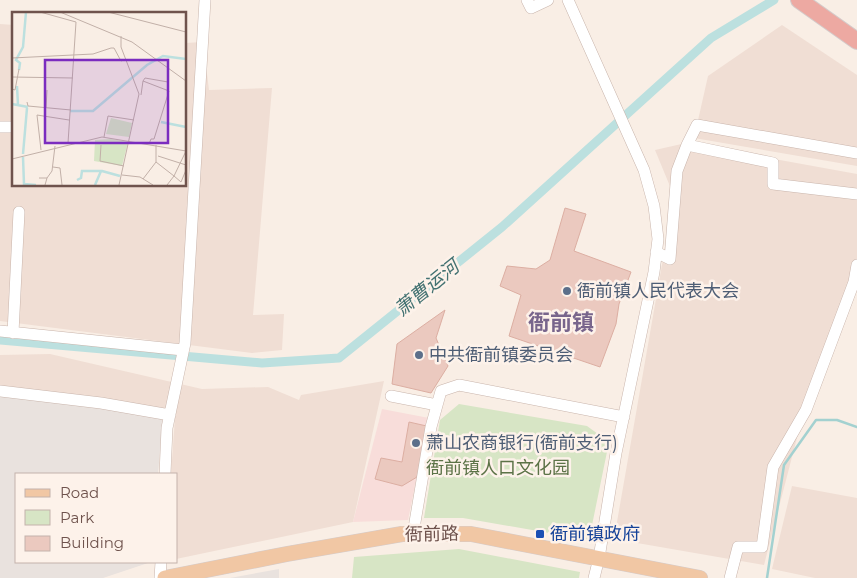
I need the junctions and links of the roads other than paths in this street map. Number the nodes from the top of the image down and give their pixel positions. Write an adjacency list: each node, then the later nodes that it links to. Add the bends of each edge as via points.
1 (205, 0): 10 (street)
2 (527, 0): 3 (street, via 531,8)
3 (548, 0)
4 (568, 0): 15 (street, via 644,170 654,206 658,239)
5 (799, 0): 6 (highway)
6 (820, 6): 7 (highway); 8 (highway)
7 (857, 28)
8 (857, 41)
9 (186, 126): 10 (street)
10 (198, 126): 19 (street)
11 (687, 145): 12 (street, via 697,125); 13 (street, via 773,164 773,184); 15 (street, via 677,171 670,259)
12 (857, 153)
13 (857, 194)
14 (19, 212): 18 (street)
15 (656, 252): 24 (street)
16 (857, 265): 33 (street, via 854,282 806,410 773,466 762,547 738,547)
17 (0, 331): 18 (street)
18 (13, 333): 19 (street)
19 (184, 346): 23 (street)
20 (0, 391): 23 (street)
21 (391, 396): 22 (street)
22 (437, 405): 24 (street, via 441,391 459,385); 26 (street)
23 (170, 415): 25 (street)
24 (624, 417): 27 (street)
25 (165, 473)
26 (413, 534): 27 (main road, 衙前路, via 472,534); 30 (main road, 衙前路)
27 (599, 558): 31 (street); 32 (main road, 衙前路)
28 (161, 563): 29 (street)
29 (160, 578)
30 (165, 578)
31 (594, 578)
32 (700, 578)
33 (730, 578)

